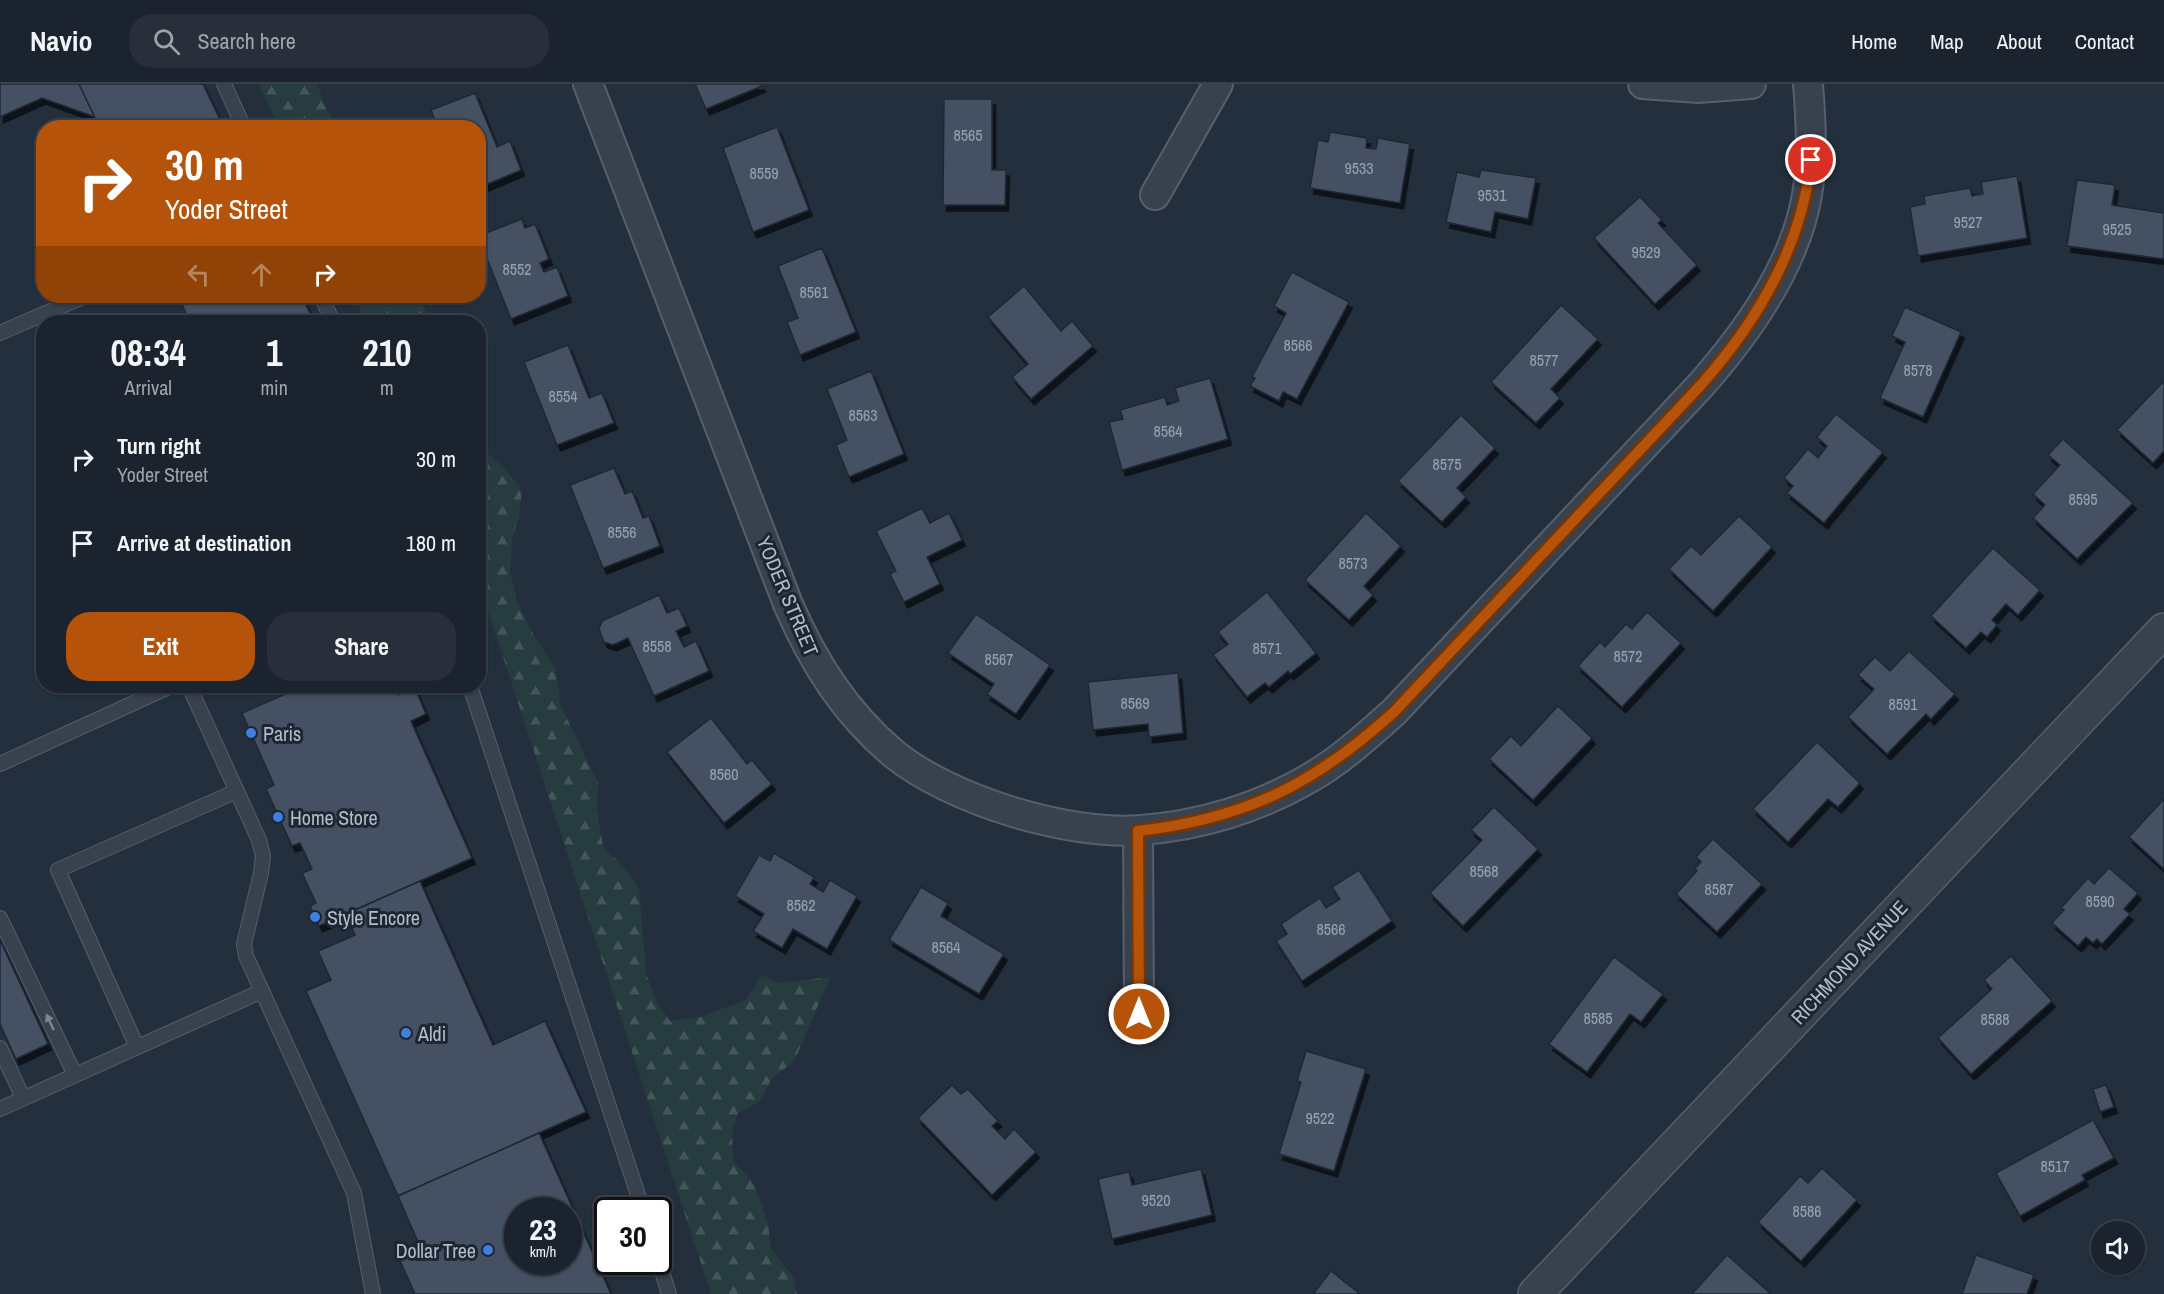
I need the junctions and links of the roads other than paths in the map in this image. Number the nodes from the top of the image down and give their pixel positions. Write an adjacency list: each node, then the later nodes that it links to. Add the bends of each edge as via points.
1 (224, 84): 7 (lane)
2 (588, 84): 19 (street, YODER STREET, via 788,604 809,650 834,690 863,725 895,754 930,778 981,802 1034,818)
3 (1218, 84): 8 (street)
4 (1643, 84): 5 (street, via 1698,88)
5 (1751, 84)
6 (1808, 84): 19 (street, YODER STREET, via 1811,160 1802,214 1783,263 1758,310 1706,380 1366,738 1309,779 1276,795 1200,822)
7 (240, 120)
8 (1155, 195)
9 (69, 303): 10 (lane)
10 (41, 315)
11 (36, 317): 12 (lane)
12 (0, 333)
13 (2164, 630): 32 (street, RICHMOND AVENUE)
14 (156, 693): 17 (lane)
15 (192, 693): 18 (lane)
16 (472, 693): 28 (lane)
17 (0, 764)
18 (237, 791): 21 (lane, via 263,856 244,944); 23 (lane, via 58,870)
19 (1138, 831): 22 (street)
20 (0, 918): 25 (lane, one-way to 20)
21 (262, 991): 23 (lane); 30 (lane, via 354,1193)
22 (1139, 1014)
23 (137, 1047): 25 (lane)
24 (0, 1048): 26 (lane)
25 (75, 1075): 26 (lane)
26 (23, 1098): 27 (lane)
27 (0, 1109)
28 (639, 1197)
29 (663, 1275): 31 (lane)
30 (373, 1294)
31 (669, 1294)
32 (1534, 1294)

